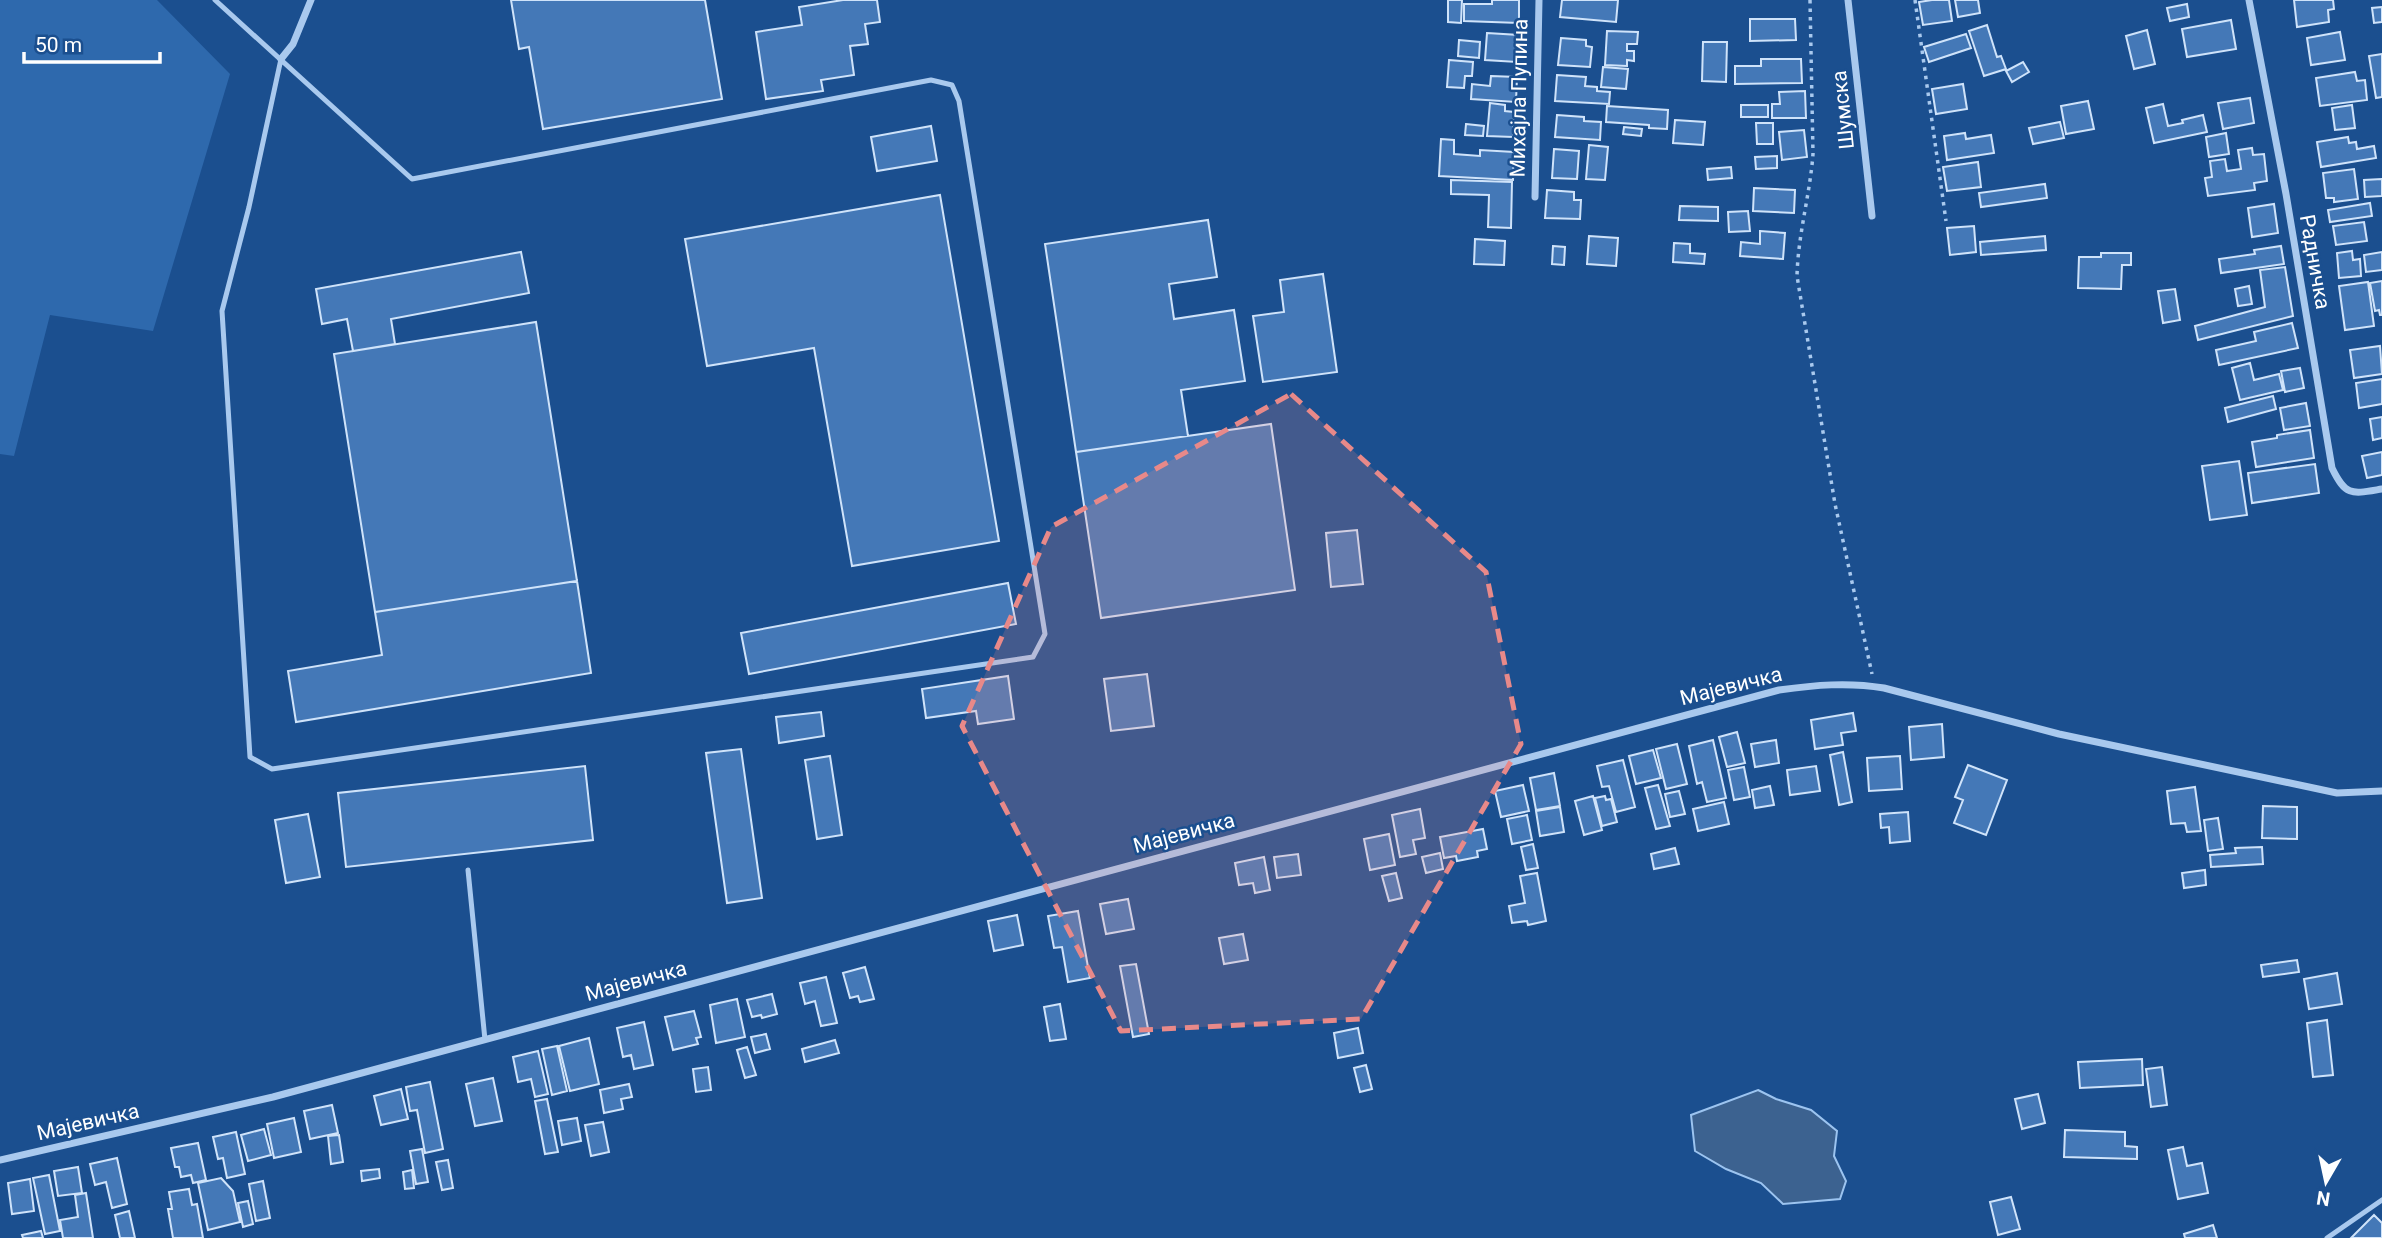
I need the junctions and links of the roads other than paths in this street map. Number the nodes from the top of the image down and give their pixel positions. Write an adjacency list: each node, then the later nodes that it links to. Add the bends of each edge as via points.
1 (215, 0): 6 (lane)
2 (311, 0): 6 (street, via 293,44)
3 (1539, 0): 7 (street, Михајла Пупина)
4 (1848, 0): 8 (street, Шумска)
5 (2249, 0): 9 (street, Радничка, via 2332,468 2344,489 2354,494)
6 (281, 59): 6 (lane, via 222,311 250,757 272,769 1033,657 1045,635 959,101 952,85 932,80 412,179)
7 (1535, 197)
8 (1872, 216)
9 (2382, 489)
10 (2382, 791): 12 (street, Мајевичка, via 2328,791 2059,734 1875,687 1834,684 1779,690)
11 (468, 870): 12 (lane)
12 (485, 1040): 13 (street, Мајевичка, via 274,1097)
13 (0, 1160)
14 (2382, 1200): 15 (lane)
15 (2327, 1238)

